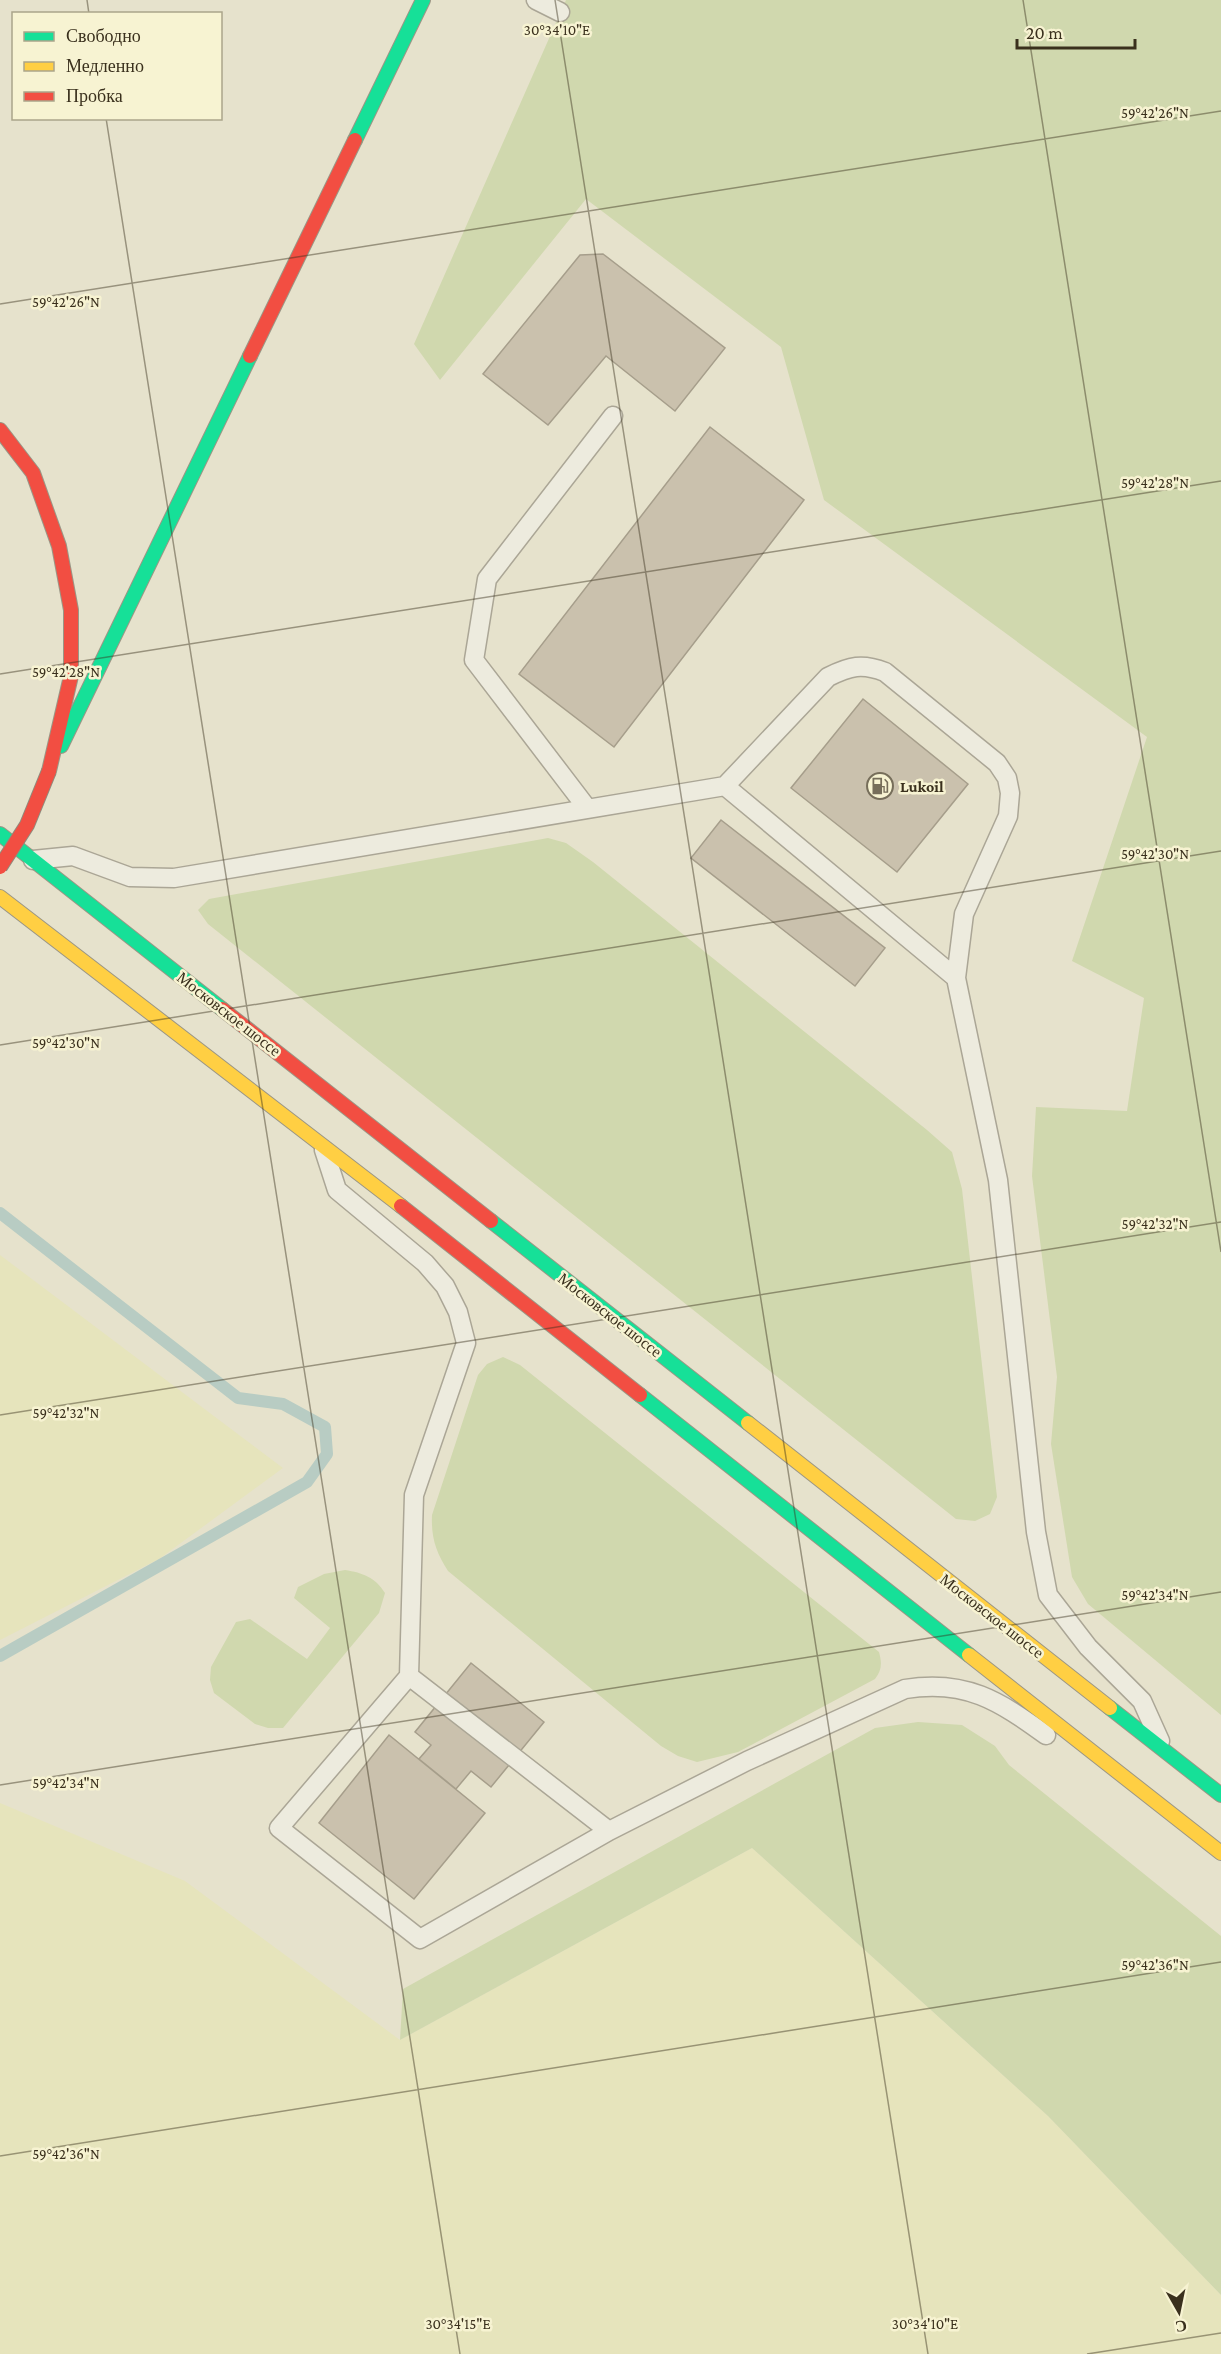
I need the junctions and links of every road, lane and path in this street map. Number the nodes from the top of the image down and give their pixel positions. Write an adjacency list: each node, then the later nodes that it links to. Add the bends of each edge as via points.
1 (423, 0): 6 (main road)
2 (536, 0): 3 (lane)
3 (560, 12)
4 (613, 416): 8 (lane, via 487,579 474,660)
5 (0, 430): 6 (main road, via 33,473 59,546 70,610 70,676)
6 (49, 771): 11 (main road, bridge, via 27,825)
7 (725, 786): 8 (lane); 13 (lane); 13 (lane, via 828,676 868,665 885,672 997,763 1007,778 1008,816 964,914)
8 (587, 808): 10 (lane, via 174,878 130,877 73,855)
9 (0, 834): 10 (main road, Московское шоссе)
10 (33, 860): 16 (main road, Московское шоссе)
11 (0, 867)
12 (0, 897): 14 (main road)
13 (956, 978): 16 (lane, via 998,1180 1035,1532 1048,1595 1088,1647 1142,1701)
14 (323, 1145): 15 (lane, via 337,1190 424,1263 445,1286 458,1312 466,1343 414,1496); 18 (main road)
15 (409, 1676): 19 (lane); 19 (lane, via 279,1828 420,1939)
16 (1166, 1753): 17 (main road, Московское шоссе)
17 (1221, 1795)
18 (1192, 1830): 19 (lane, via 1169,1823 1008,1707 975,1693 929,1685 905,1689 747,1761); 20 (main road)
19 (609, 1831)
20 (1221, 1853)

